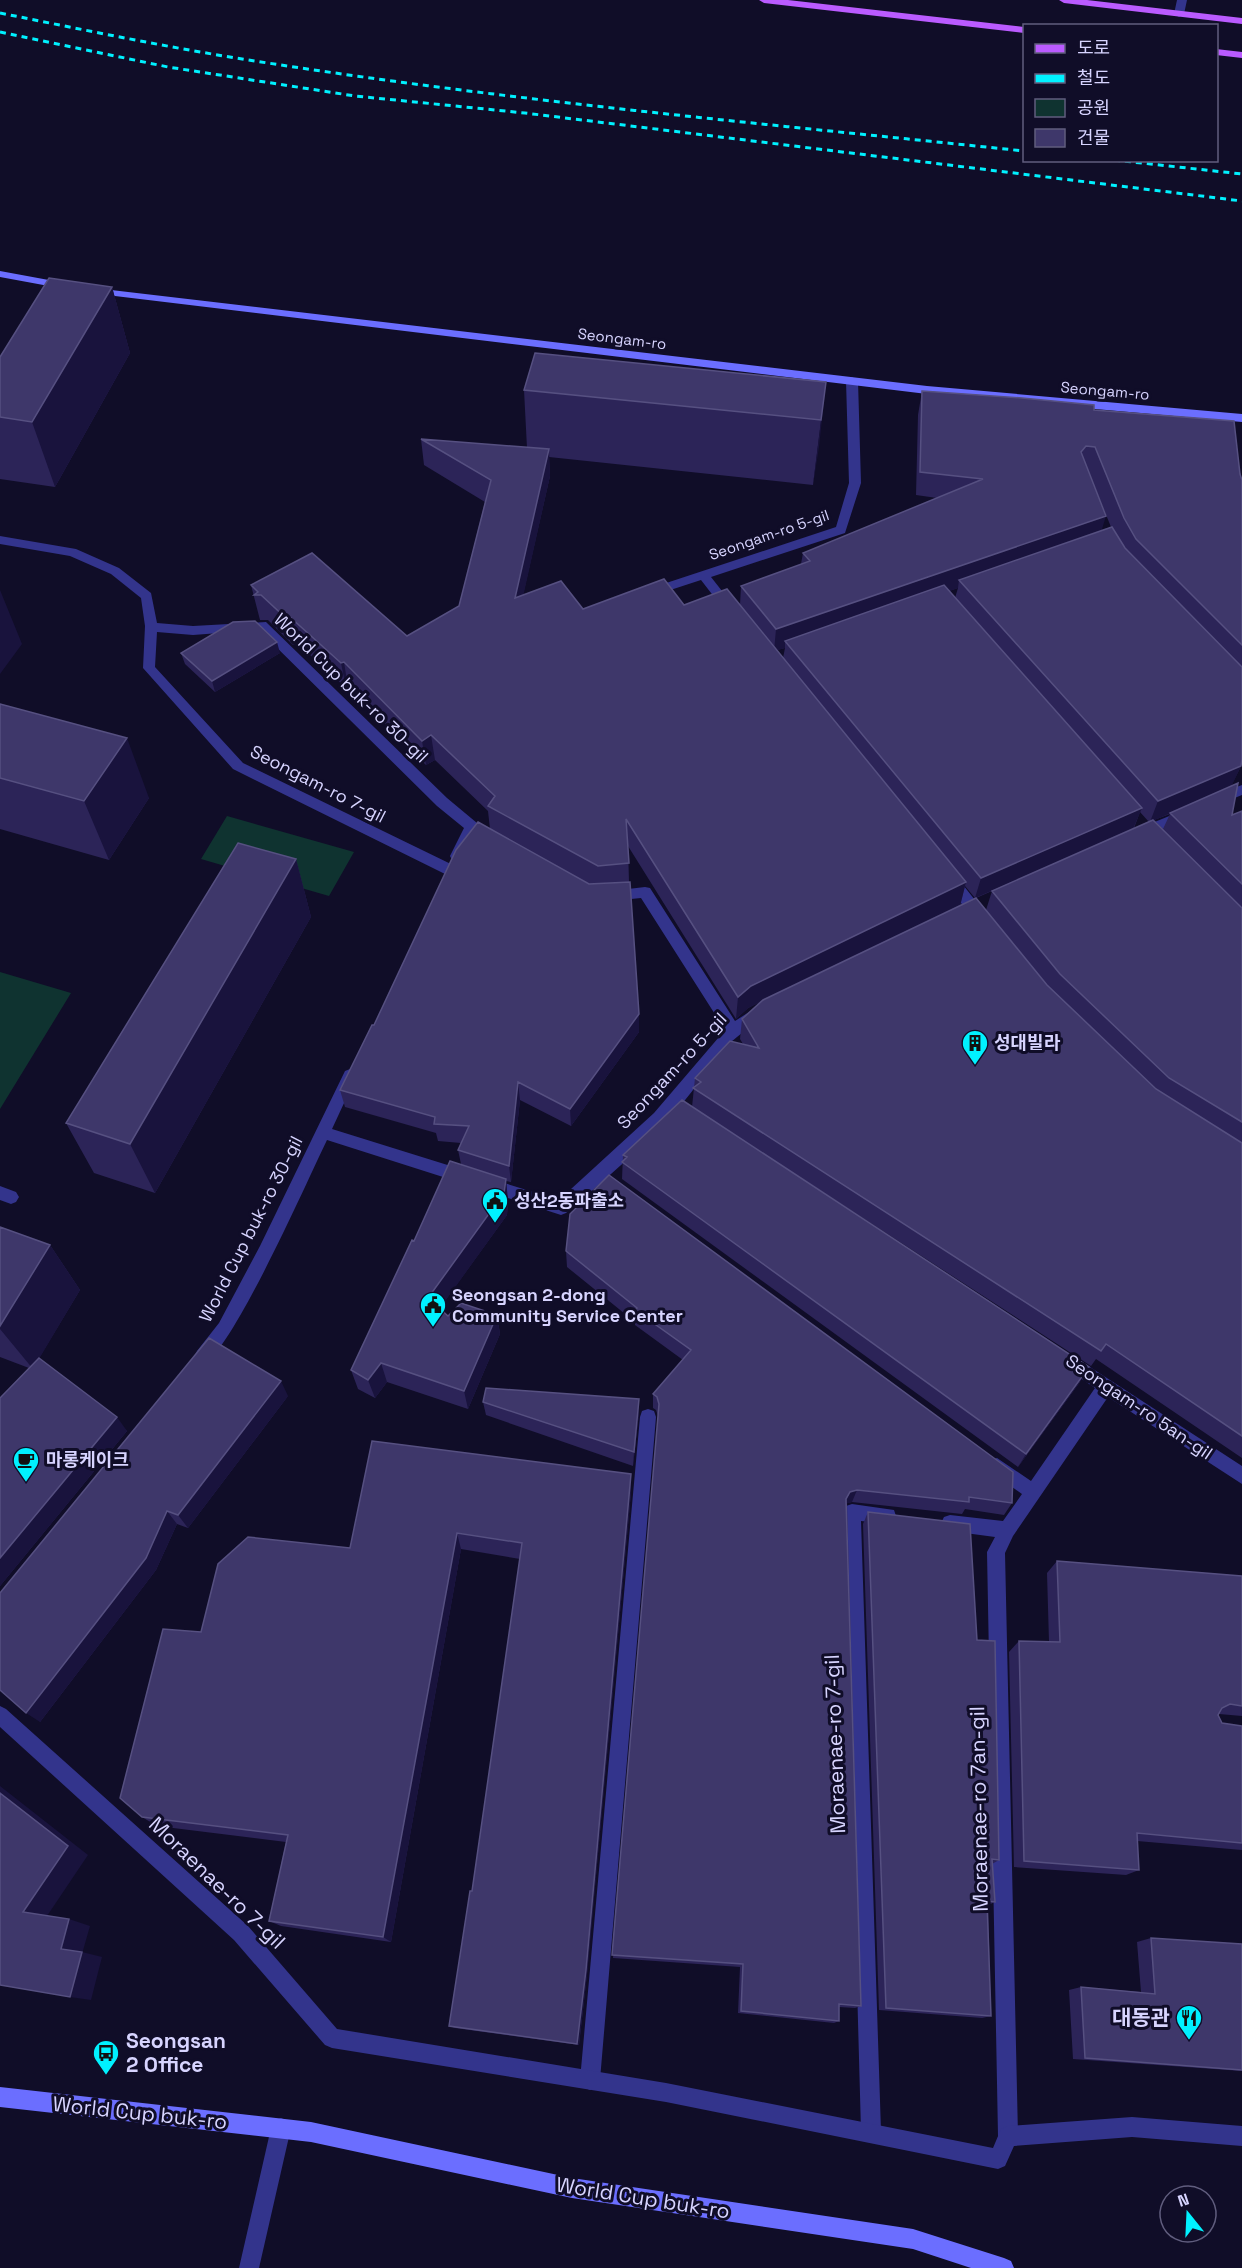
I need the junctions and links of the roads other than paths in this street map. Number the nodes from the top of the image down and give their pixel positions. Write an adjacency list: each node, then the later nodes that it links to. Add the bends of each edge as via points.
1 (764, 0): 6 (main road)
2 (1064, 0): 4 (main road)
3 (1182, 0): 4 (street)
4 (1179, 14): 5 (main road)
5 (1242, 21)
6 (1023, 30)
7 (1218, 52): 8 (main road)
8 (1242, 55)
9 (0, 274): 10 (main road, Seongam-ro, via 104,293)
10 (852, 381): 11 (main road, Seongam-ro); 13 (street, Seongam-ro 5-gil, via 855,483 840,530)
11 (1242, 418)
12 (0, 540): 16 (street, Seongam-ro 7-gil, via 72,552 115,571 147,596)
13 (703, 575): 14 (street, Seongam-ro 5-gil); 15 (street, Seongam-ro 5-gil)
14 (642, 596)
15 (740, 622)
16 (151, 626): 18 (street, World Cup buk-ro 30-gil, via 200,632 262,625); 18 (street, Seongam-ro 7-gil, via 148,669 238,766 448,875)
17 (1236, 792): 20 (street)
18 (470, 828): 19 (street, World Cup buk-ro 30-gil)
19 (491, 839)
20 (1125, 841)
21 (943, 870): 23 (street)
22 (596, 898): 25 (street, via 645,892)
23 (988, 926)
24 (774, 1004): 25 (street, Seongam-ro 5-gil, via 754,1014)
25 (734, 1032): 27 (street, Seongam-ro 5-gil, via 717,1048 678,1106 605,1178 561,1208)
26 (358, 1059): 27 (street, World Cup buk-ro 30-gil)
27 (322, 1132): 29 (street, World Cup buk-ro 30-gil, via 225,1328)
28 (1057, 1353): 30 (street, Seongam-ro 5an-gil)
29 (195, 1365)
30 (1106, 1386): 33 (street, Seongam-ro 5an-gil); 34 (street, Moraenae-ro 7an-gil)
31 (648, 1417): 39 (street)
32 (985, 1457): 34 (street)
33 (1242, 1476)
34 (1033, 1492): 37 (street, Moraenae-ro 7an-gil)
35 (900, 1518): 42 (street, Moraenae-ro 7-gil, via 852,1512)
36 (936, 1522): 37 (street)
37 (1007, 1530): 43 (street, Moraenae-ro 7an-gil, via 996,1552)
38 (0, 1715): 39 (street, Moraenae-ro 7-gil, via 241,1933 332,2038)
39 (590, 2080): 42 (street, Moraenae-ro 7-gil)
40 (0, 2097): 41 (main road, World Cup buk-ro)
41 (281, 2128): 45 (street); 46 (main road, World Cup buk-ro, via 572,2188 913,2240)
42 (871, 2131): 43 (street, Moraenae-ro 7-gil, via 998,2159)
43 (1008, 2136): 44 (street, via 1132,2127)
44 (1242, 2136)
45 (249, 2268)
46 (1004, 2268)

